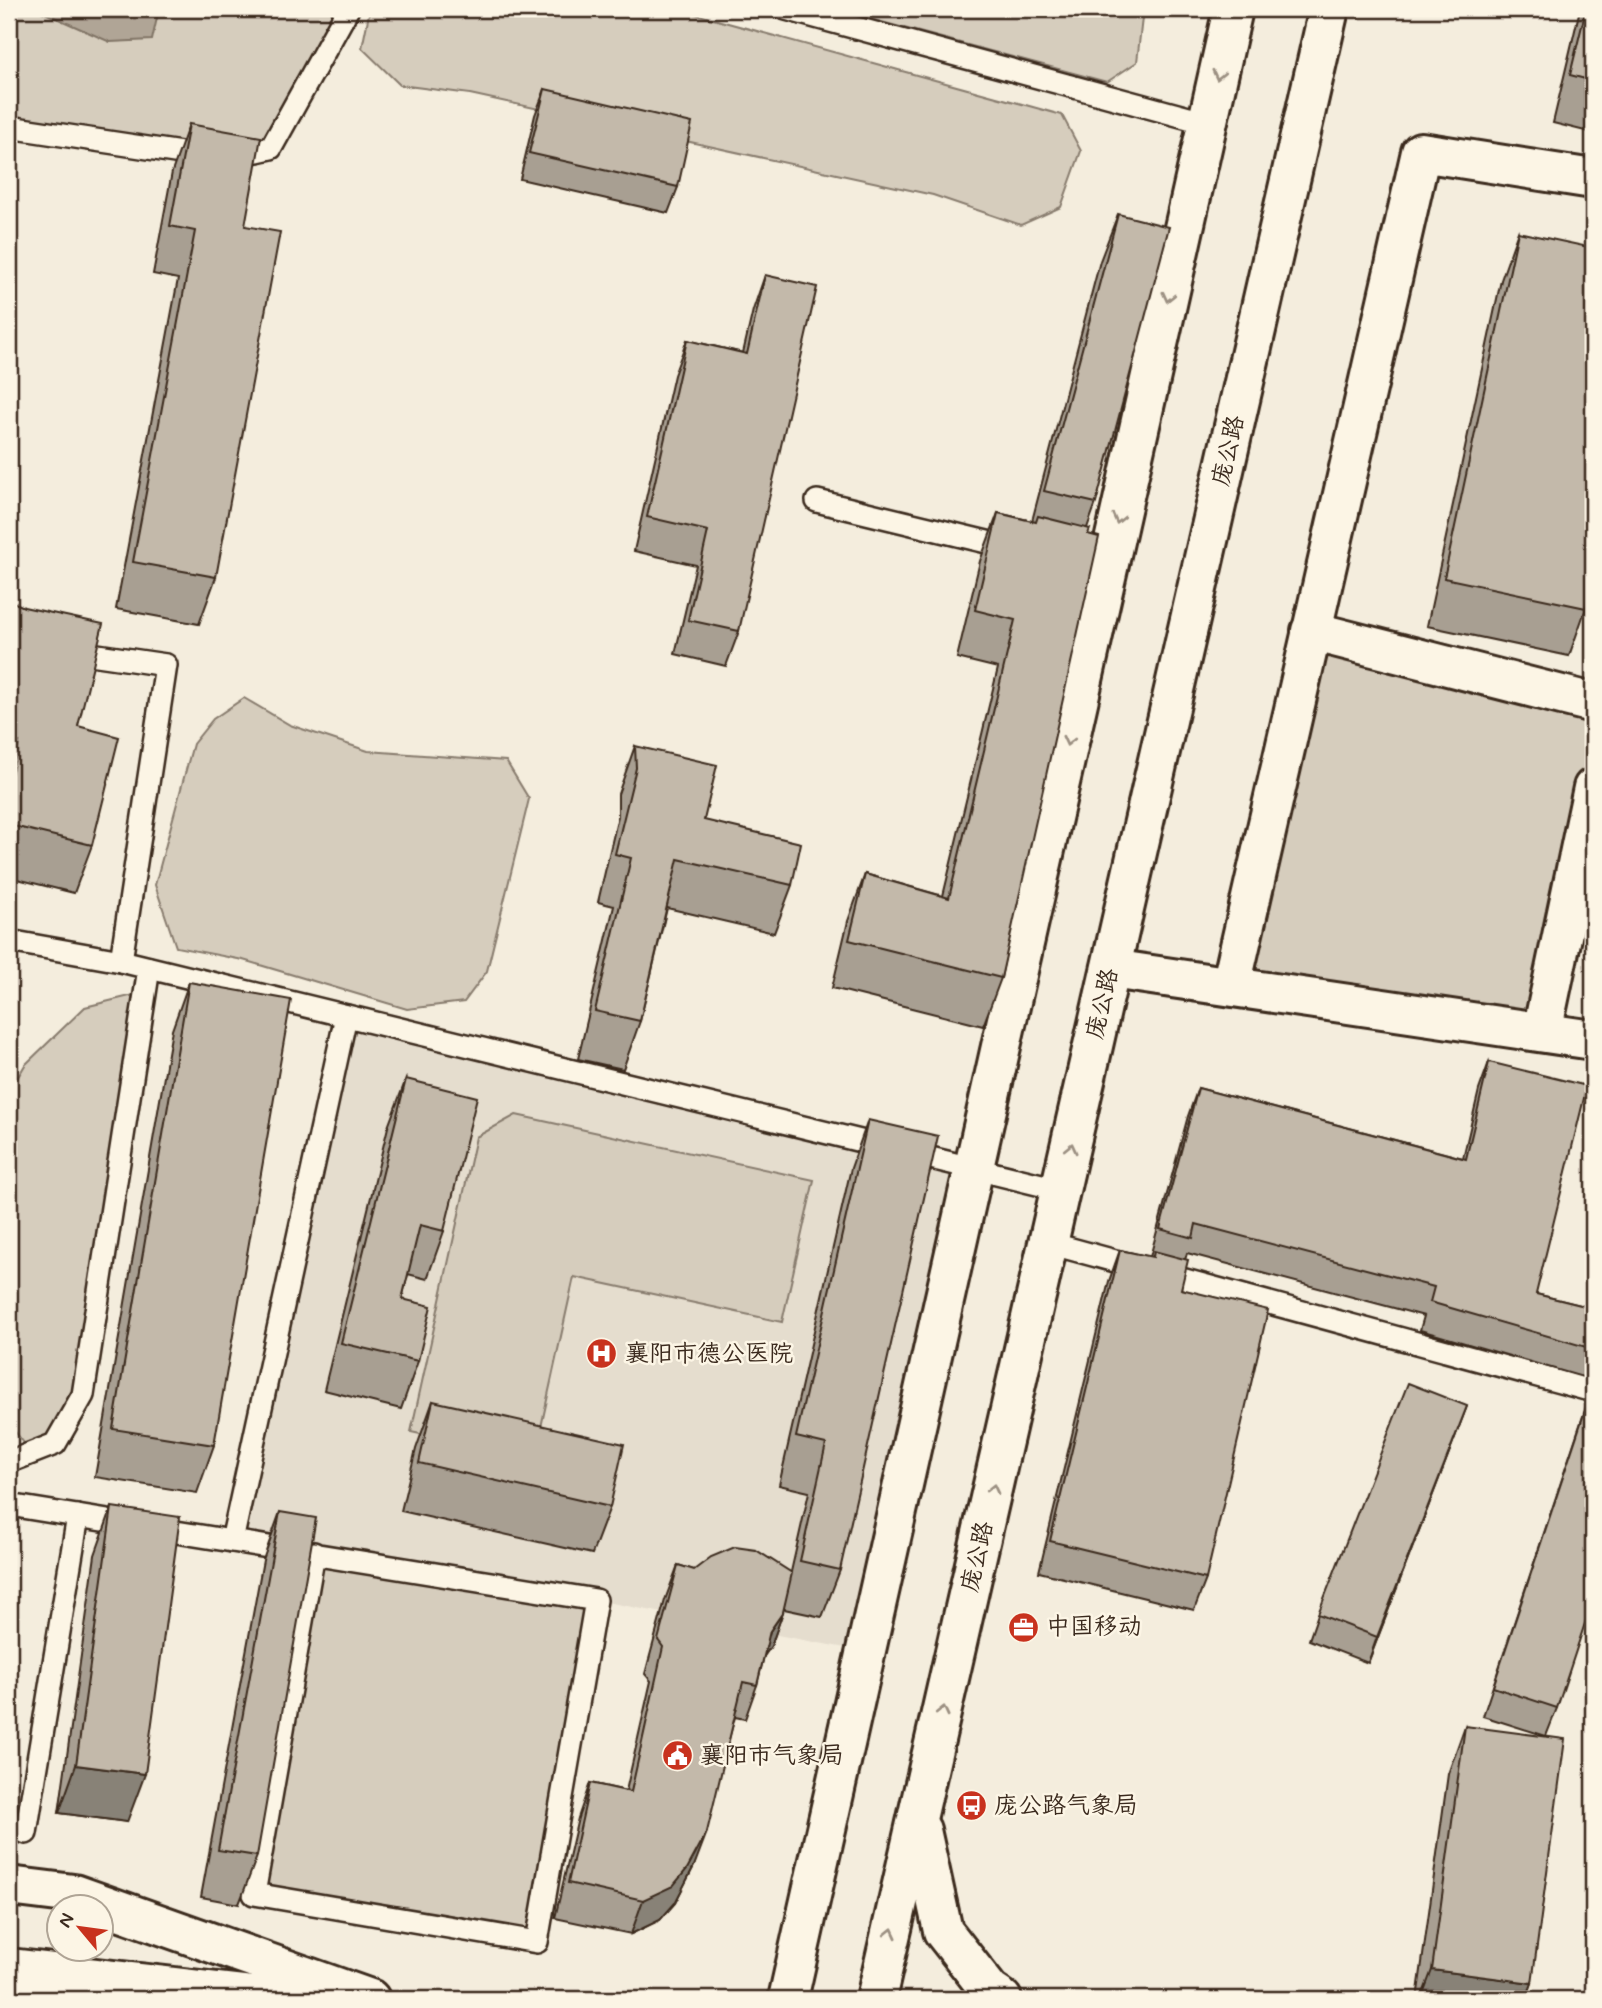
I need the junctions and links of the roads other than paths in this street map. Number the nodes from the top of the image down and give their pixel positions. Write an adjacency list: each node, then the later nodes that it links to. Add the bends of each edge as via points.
1 (348, 9): 6 (lane, via 271,148 220,159)
2 (786, 9): 5 (lane)
3 (1233, 9): 5 (main road, one-way to 5)
4 (1329, 9): 17 (main road, 庞公路)
5 (1208, 123): 22 (main road, one-way to 22, via 1100,569)
6 (9, 127)
7 (1593, 179): 10 (main road, via 1421,152)
8 (817, 501): 9 (lane)
9 (1041, 555)
10 (1311, 631): 12 (main road); 18 (main road)
11 (48, 648): 15 (lane, via 166,665)
12 (1593, 703)
13 (1593, 788): 20 (main road)
14 (9, 941): 15 (lane)
15 (121, 961): 16 (lane)
16 (149, 968): 19 (lane); 26 (lane, via 83,1395 54,1444)
17 (1111, 968): 18 (main road); 23 (main road, 庞公路, one-way to 17)
18 (1231, 986): 20 (main road)
19 (346, 1016): 22 (lane); 29 (lane)
20 (1542, 1032): 21 (main road)
21 (1593, 1040)
22 (972, 1168): 23 (lane); 39 (main road)
23 (1062, 1190): 24 (main road, 庞公路)
24 (1049, 1243): 25 (lane); 31 (main road, 庞公路, one-way to 24)
25 (1593, 1391)
26 (9, 1462)
27 (9, 1505): 28 (lane)
28 (78, 1516): 29 (lane); 32 (lane)
29 (232, 1541): 30 (lane)
30 (314, 1553): 30 (lane, via 596,1600 537,1942 254,1894)
31 (918, 1820): 40 (main road, 庞公路, one-way to 31); 41 (main road, via 943,1931 990,1992)
32 (26, 1833)
33 (9, 1886): 38 (main road, via 74,1894)
34 (9, 1941): 36 (main road)
35 (9, 1968): 36 (main road)
36 (124, 1983): 37 (main road)
37 (279, 1999)
38 (370, 1999)
39 (789, 1999)
40 (876, 1999)
41 (1002, 1999)

